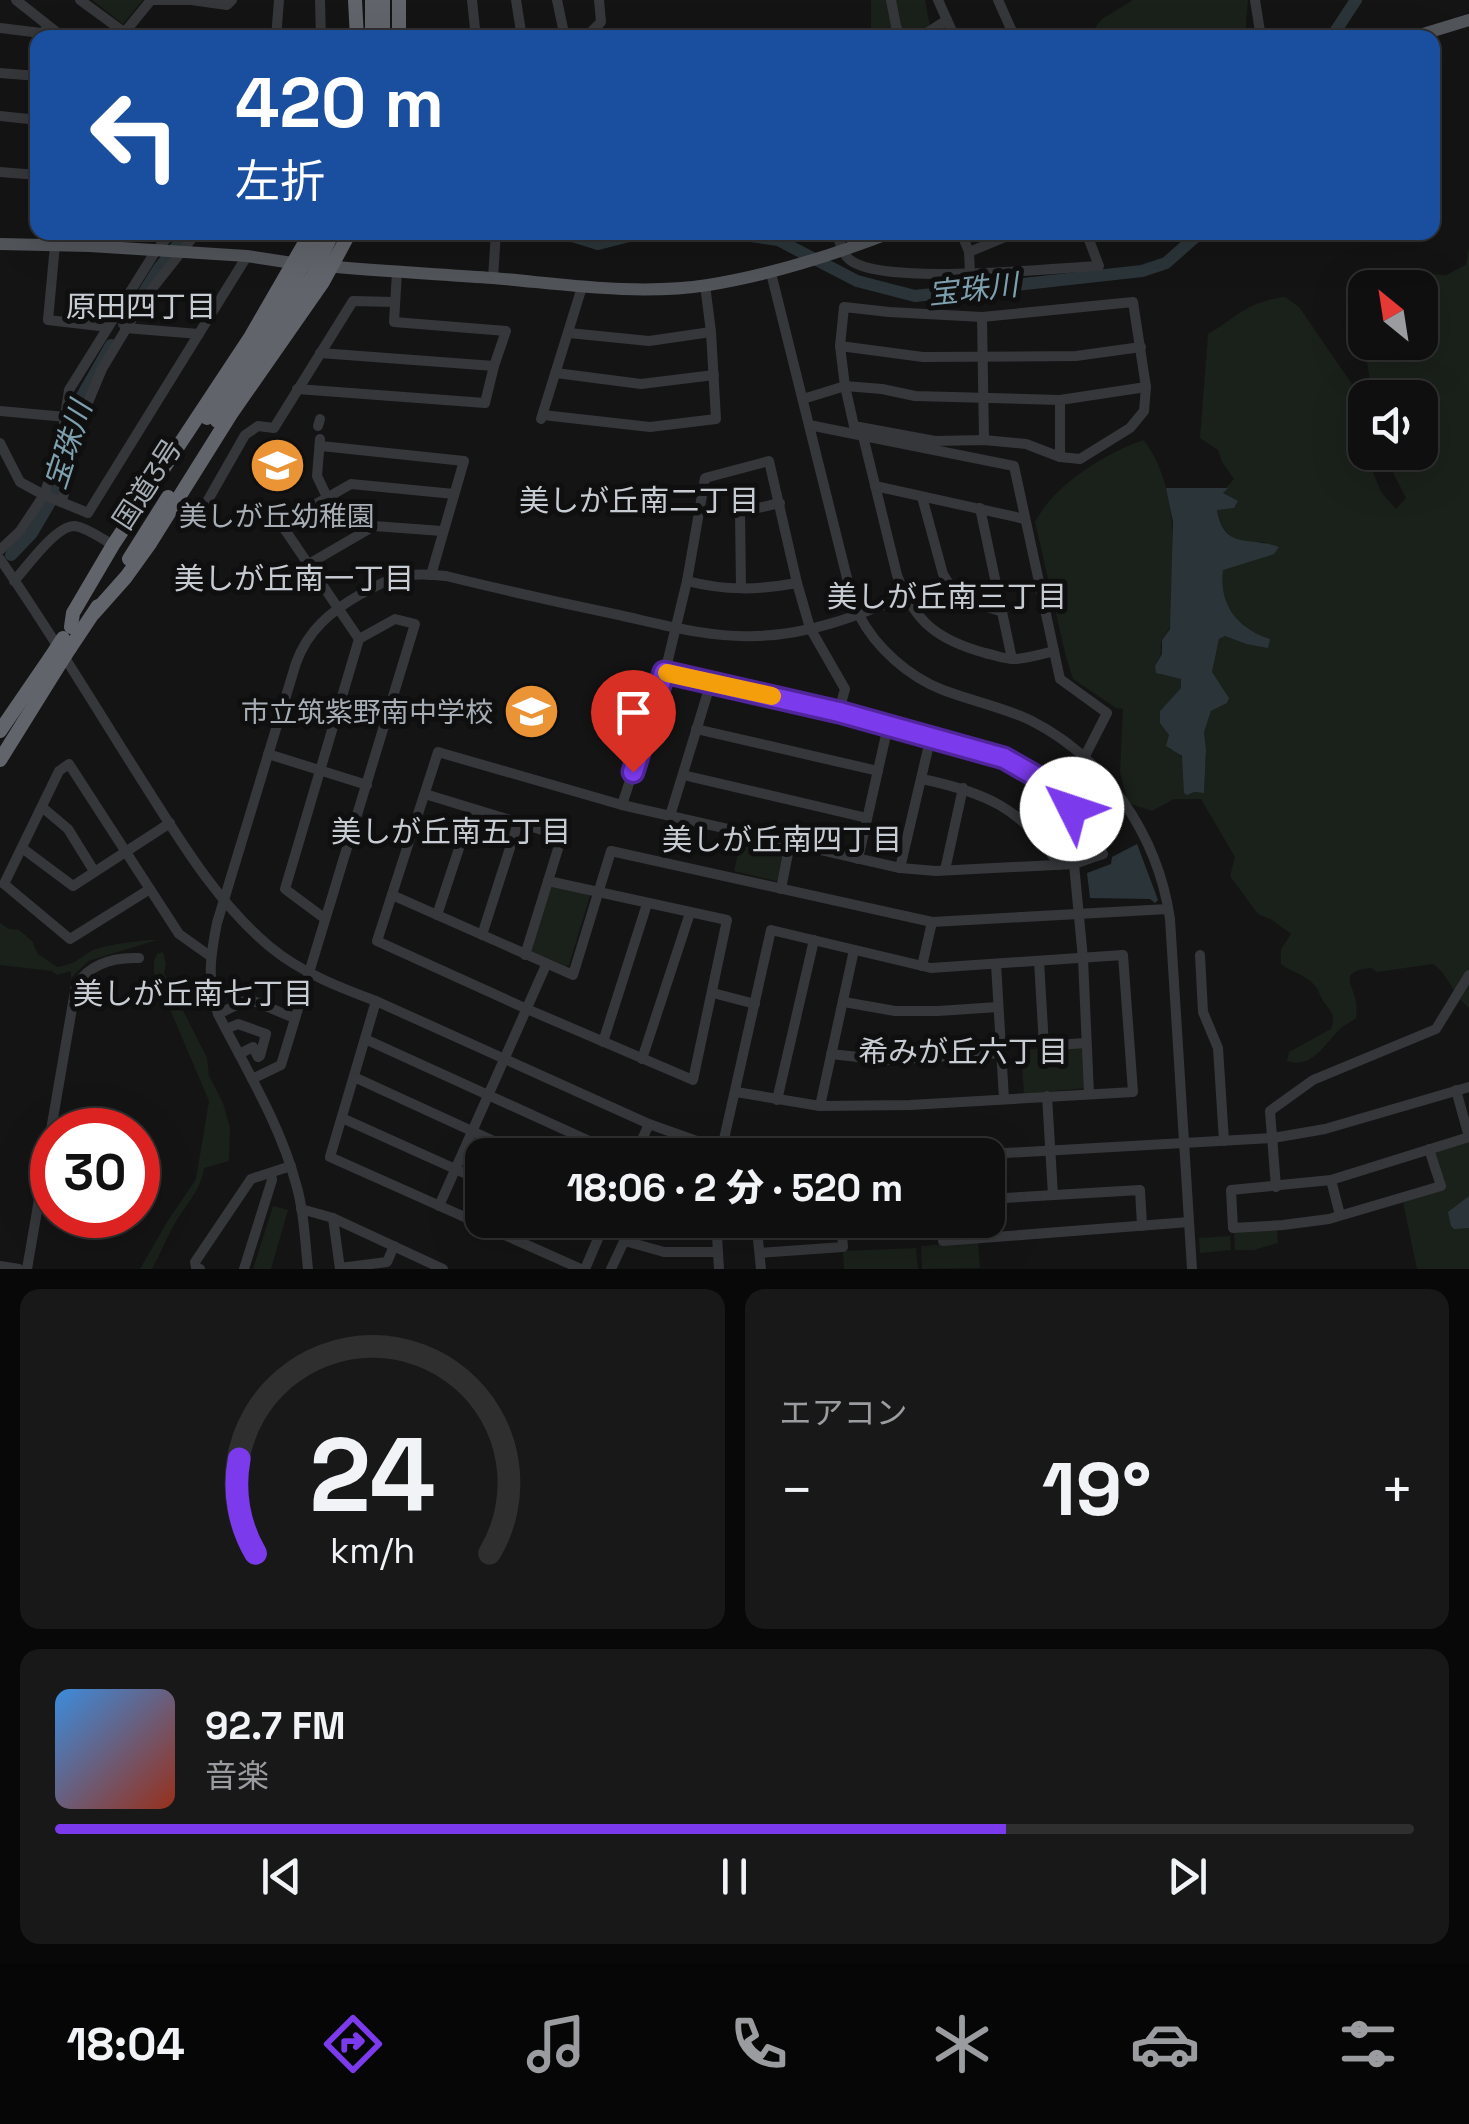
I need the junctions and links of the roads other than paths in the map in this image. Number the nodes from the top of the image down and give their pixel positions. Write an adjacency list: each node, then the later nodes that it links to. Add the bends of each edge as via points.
1 (16, 0): 22 (street)
2 (80, 0): 25 (street)
3 (191, 0): 4 (street); 26 (street, via 151,0)
4 (232, 0)
5 (279, 0): 27 (street)
6 (320, 0): 28 (street)
7 (355, 0): 29 (highway)
8 (362, 0): 30 (highway)
9 (372, 0): 31 (highway)
10 (472, 0): 34 (street)
11 (516, 0): 35 (street)
12 (557, 0): 36 (street)
13 (598, 0): 37 (street, via 601,22)
14 (891, 0): 38 (street)
15 (998, 0): 41 (street)
16 (1255, 0): 42 (street)
17 (392, 2): 32 (highway); 33 (highway)
18 (943, 2): 19 (street)
19 (947, 20): 39 (street); 40 (street)
20 (1469, 20): 43 (main road)
21 (0, 28): 44 (street)
22 (50, 28): 23 (street); 24 (street)
23 (46, 30)
24 (53, 30)
25 (118, 30)
26 (129, 30)
27 (277, 30)
28 (321, 30)
29 (358, 30)
30 (360, 30)
31 (372, 30)
32 (385, 30)
33 (395, 30)
34 (475, 30)
35 (521, 30)
36 (563, 30)
37 (593, 30)
38 (898, 30)
39 (931, 30)
40 (951, 30)
41 (1011, 30)
42 (1260, 30)
43 (1436, 30)
44 (30, 32)
45 (0, 73): 46 (street)
46 (30, 75)
47 (0, 116): 48 (street)
48 (30, 119)
49 (0, 172): 50 (street)
50 (30, 174)
51 (82, 240): 66 (main road)
52 (92, 240): 67 (main road)
53 (165, 240): 67 (street)
54 (190, 240): 70 (street)
55 (313, 240): 72 (highway)
56 (314, 240): 101 (highway, 国道3号, bridge)
57 (329, 240): 101 (highway, 国道3号, bridge, via 313,274)
58 (346, 240): 73 (highway)
59 (496, 240): 77 (street)
60 (837, 240): 68 (street)
61 (871, 240): 68 (main road)
62 (964, 240): 69 (street)
63 (997, 240): 69 (street)
64 (1089, 240): 75 (street, via 1099,266)
65 (0, 244): 66 (main road)
66 (55, 245): 82 (street, via 48,320)
67 (155, 252): 70 (main road); 82 (street)
68 (839, 252): 75 (street, via 869,268); 76 (main road)
69 (969, 252): 75 (street)
70 (180, 254): 71 (main road); 83 (street)
71 (247, 256): 72 (main road); 86 (street)
72 (293, 264): 73 (main road); 101 (highway)
73 (332, 267): 74 (main road); 101 (highway)
74 (397, 272): 77 (main road); 80 (street)
75 (970, 272)
76 (771, 273): 78 (main road); 98 (street)
77 (492, 278): 79 (main road)
78 (704, 285): 79 (main road); 84 (street)
79 (582, 287): 85 (street)
80 (394, 302): 89 (street, via 353,302); 91 (street, via 394,322 506,331)
81 (982, 317): 87 (street, via 844,307); 88 (street, via 1133,302); 90 (street)
82 (107, 327): 83 (street); 102 (street, via 69,390)
83 (127, 328): 86 (street); 113 (street, via 90,394)
84 (711, 332): 85 (street, via 649,341); 93 (street)
85 (569, 333): 92 (street)
86 (199, 334): 113 (street, via 88,512)
87 (840, 346): 90 (street); 94 (street)
88 (1140, 347): 90 (street); 95 (street)
89 (320, 353): 91 (street); 96 (street)
90 (982, 357): 97 (street)
91 (494, 366): 96 (street, via 485,403)
92 (556, 373): 93 (street, via 642,384); 93 (street, via 542,418 650,427 716,419)
93 (714, 375)
94 (845, 386): 97 (street); 98 (street); 105 (street, via 854,426 935,441)
95 (1146, 387): 99 (street); 107 (street, via 1144,411 1130,428 1080,459)
96 (297, 389): 117 (street, via 274,428 258,426 245,435)
97 (983, 397): 99 (street); 105 (street)
98 (802, 399): 103 (street)
99 (1060, 400): 107 (street)
100 (0, 411): 102 (street)
101 (217, 412): 119 (highway); 134 (highway, 国道3号); 134 (highway, 国道3号, via 94,613)
102 (66, 417): 110 (street)
103 (809, 425): 104 (street); 131 (street)
104 (863, 436): 108 (street); 116 (street, via 1014,466)
105 (984, 440): 107 (street, via 1026,444)
106 (0, 443): 110 (street, via 20,482)
107 (1060, 457)
108 (875, 486): 111 (street); 128 (street)
109 (454, 494): 112 (street, via 351,484); 112 (street, via 464,460 320,442 317,476); 118 (street)
110 (44, 495): 113 (street); 120 (street)
111 (922, 496): 115 (street); 130 (street, via 949,586 970,603)
112 (327, 497): 122 (street, via 280,524)
113 (61, 502)
114 (780, 503): 125 (street, via 769,462 705,478); 126 (street); 127 (street, via 740,512)
115 (980, 508): 116 (street); 130 (street)
116 (1026, 518): 136 (street)
117 (196, 521)
118 (442, 532): 122 (street, via 374,526); 123 (street)
119 (113, 545): 124 (street, via 81,528 60,530); 134 (highway, via 73,613)
120 (0, 550)
121 (0, 558): 124 (street)
122 (307, 564): 129 (street)
123 (431, 574): 129 (street, via 384,581); 132 (street)
124 (14, 581): 162 (street)
125 (687, 581): 127 (street); 132 (street)
126 (797, 582): 127 (street); 133 (street)
127 (741, 588)
128 (904, 596): 131 (street); 137 (street, via 942,638)
129 (336, 608): 135 (street); 146 (street, via 299,655)
130 (1000, 611): 137 (street)
131 (859, 616): 133 (street); 148 (street, via 892,659 922,679 1031,721)
132 (676, 628): 133 (street, via 724,636); 139 (street)
133 (810, 628): 141 (street, via 845,689)
134 (68, 638): 138 (highway, 国道3号, bridge)
135 (358, 639): 149 (street); 153 (street, via 395,619 414,624)
136 (1054, 651): 137 (street); 148 (street, via 1060,679 1107,714)
137 (1012, 660)
138 (53, 664): 144 (highway, 国道3号); 147 (highway, 国道3号)
139 (664, 672): 140 (street); 157 (street)
140 (710, 682): 141 (street); 143 (street)
141 (839, 712): 142 (street)
142 (888, 726): 145 (street); 150 (street)
143 (696, 729): 150 (street); 151 (street)
144 (0, 731)
145 (930, 736): 152 (street); 155 (street, via 1004,758)
146 (268, 754): 149 (street); 178 (street)
147 (1, 758)
148 (1084, 758): 155 (street); 180 (street, via 1144,834)
149 (321, 770): 153 (street); 184 (street, via 285,889)
150 (878, 771): 161 (street)
151 (683, 775): 160 (street); 161 (street)
152 (922, 779): 154 (street); 170 (street)
153 (367, 785): 184 (street)
154 (962, 788): 168 (street, via 1017,816); 171 (street)
155 (1054, 791): 169 (street, via 1103,854)
156 (425, 794): 157 (street, via 438,752); 159 (street); 177 (street)
157 (622, 804): 160 (street)
158 (42, 807): 165 (street); 166 (street, via 69,764); 172 (street, via 68,828)
159 (472, 809): 163 (street); 183 (street)
160 (670, 816): 164 (street)
161 (867, 818): 167 (street)
162 (170, 824): 166 (street); 178 (street)
163 (518, 824): 173 (street, via 562,836); 186 (street)
164 (790, 844): 167 (street); 175 (street)
165 (22, 848): 172 (street, via 73,886); 174 (street, via 4,884 70,939)
166 (127, 850): 172 (street); 174 (street)
167 (858, 859): 170 (street)
168 (1059, 864): 169 (street); 171 (street)
169 (1074, 864): 182 (street)
170 (900, 868): 171 (street)
171 (945, 870)
172 (94, 871)
173 (548, 880): 176 (street); 189 (street)
174 (150, 889): 191 (street, via 177,936)
175 (780, 889): 176 (street, via 611,851); 185 (street)
176 (600, 891): 179 (street); 196 (street, via 573,975)
177 (392, 895): 183 (street); 205 (street, via 378,941)
178 (224, 901): 191 (street); 198 (street, via 271,948)
179 (648, 904): 181 (street); 210 (street)
180 (1168, 909): 182 (street); 239 (street)
181 (690, 914): 200 (street, via 727,920); 216 (street)
182 (1078, 914): 185 (street); 193 (street)
183 (437, 915): 186 (street)
184 (324, 918): 198 (street)
185 (932, 922): 197 (street)
186 (482, 935): 189 (street)
187 (814, 940): 188 (street); 203 (street, via 770,930); 226 (street)
188 (854, 950): 197 (street); 202 (street)
189 (526, 955): 196 (street)
190 (1200, 955): 238 (street, via 1203,1012 1218,1048)
191 (210, 956): 206 (street)
192 (139, 958): 273 (street, via 95,966 76,985)
193 (1082, 959): 194 (street); 211 (street); 222 (street, via 1123,956 1133,1092)
194 (1039, 961): 195 (street); 211 (street, via 1044,1046)
195 (996, 964): 197 (street); 204 (street)
196 (546, 965): 205 (street)
197 (922, 966)
198 (308, 972): 201 (street); 207 (street)
199 (1469, 975): 237 (street, via 1436,1029 1313,1080 1270,1112)
200 (713, 993): 203 (street); 216 (street, via 692,1080)
201 (376, 1002): 209 (street); 215 (street)
202 (844, 1002): 204 (street, via 895,1010); 214 (street)
203 (755, 1004): 221 (street)
204 (998, 1006): 212 (street)
205 (527, 1009): 210 (street); 215 (street)
206 (218, 1014): 207 (street, via 249,999); 208 (street)
207 (294, 1018): 218 (street, via 281,1065)
208 (226, 1029): 213 (street); 213 (street, via 238,1024 266,1034 260,1056 253,1047)
209 (365, 1039): 217 (street); 223 (street)
210 (603, 1042): 216 (street)
211 (1085, 1043): 222 (street)
212 (1001, 1053): 214 (street, via 885,1060); 225 (street)
213 (239, 1054): 218 (street)
214 (831, 1054): 227 (street)
215 (506, 1058): 223 (street); 229 (street)
216 (642, 1059)
217 (354, 1078): 228 (street); 230 (street)
218 (252, 1079): 243 (street)
219 (1469, 1087): 220 (street)
220 (1456, 1090): 231 (street); 237 (street, via 1325,1130)
221 (736, 1092): 226 (street); 236 (street)
222 (1089, 1094): 224 (street)
223 (488, 1095): 230 (street); 233 (street)
224 (1047, 1096): 225 (street); 241 (street)
225 (1004, 1098): 227 (street)
226 (777, 1100): 227 (street)
227 (820, 1106)
228 (342, 1118): 244 (street); 251 (street, via 330,1157)
229 (650, 1124): 234 (street); 235 (street)
230 (472, 1132): 232 (street); 244 (street)
231 (1469, 1137): 240 (street)
232 (486, 1138)
233 (583, 1138)
234 (644, 1138)
235 (692, 1138)
236 (724, 1138)
237 (1274, 1138): 238 (street); 248 (street)
238 (1224, 1141): 239 (street)
239 (1184, 1142): 241 (street); 255 (street)
240 (1429, 1149): 247 (street); 253 (street, via 1441,1186)
241 (1051, 1151): 242 (street); 249 (street)
242 (1005, 1153)
243 (291, 1166): 245 (street); 252 (street)
244 (455, 1169): 246 (street); 251 (street)
245 (272, 1173): 274 (street, via 251,1179 196,1262); 275 (street)
246 (465, 1173)
247 (1331, 1180): 248 (street); 253 (street)
248 (1276, 1187): 253 (street, via 1231,1190 1232,1228)
249 (1053, 1195): 250 (street); 256 (street, via 1140,1190)
250 (1005, 1198)
251 (438, 1206): 279 (street)
252 (302, 1209): 254 (street); 276 (street)
253 (1340, 1215)
254 (333, 1218): 266 (street); 277 (street)
255 (1190, 1222): 256 (street); 282 (street)
256 (1142, 1226): 257 (street)
257 (1005, 1236)
258 (598, 1238): 267 (street)
259 (625, 1238): 265 (street)
260 (717, 1238): 268 (street)
261 (758, 1238): 269 (street)
262 (843, 1238): 269 (street, via 844,1248)
263 (942, 1238): 264 (street)
264 (982, 1238)
265 (624, 1241): 268 (street, via 664,1252); 270 (street)
266 (394, 1246): 277 (street, via 386,1262); 278 (street)
267 (592, 1250): 270 (street); 279 (street)
268 (717, 1252): 280 (street)
269 (760, 1253): 281 (street)
270 (613, 1264)
271 (0, 1266): 272 (street)
272 (19, 1269)
273 (27, 1269)
274 (200, 1269)
275 (244, 1269)
276 (308, 1269)
277 (340, 1269)
278 (443, 1269)
279 (583, 1269)
280 (718, 1269)
281 (761, 1269)
282 (1192, 1269)

